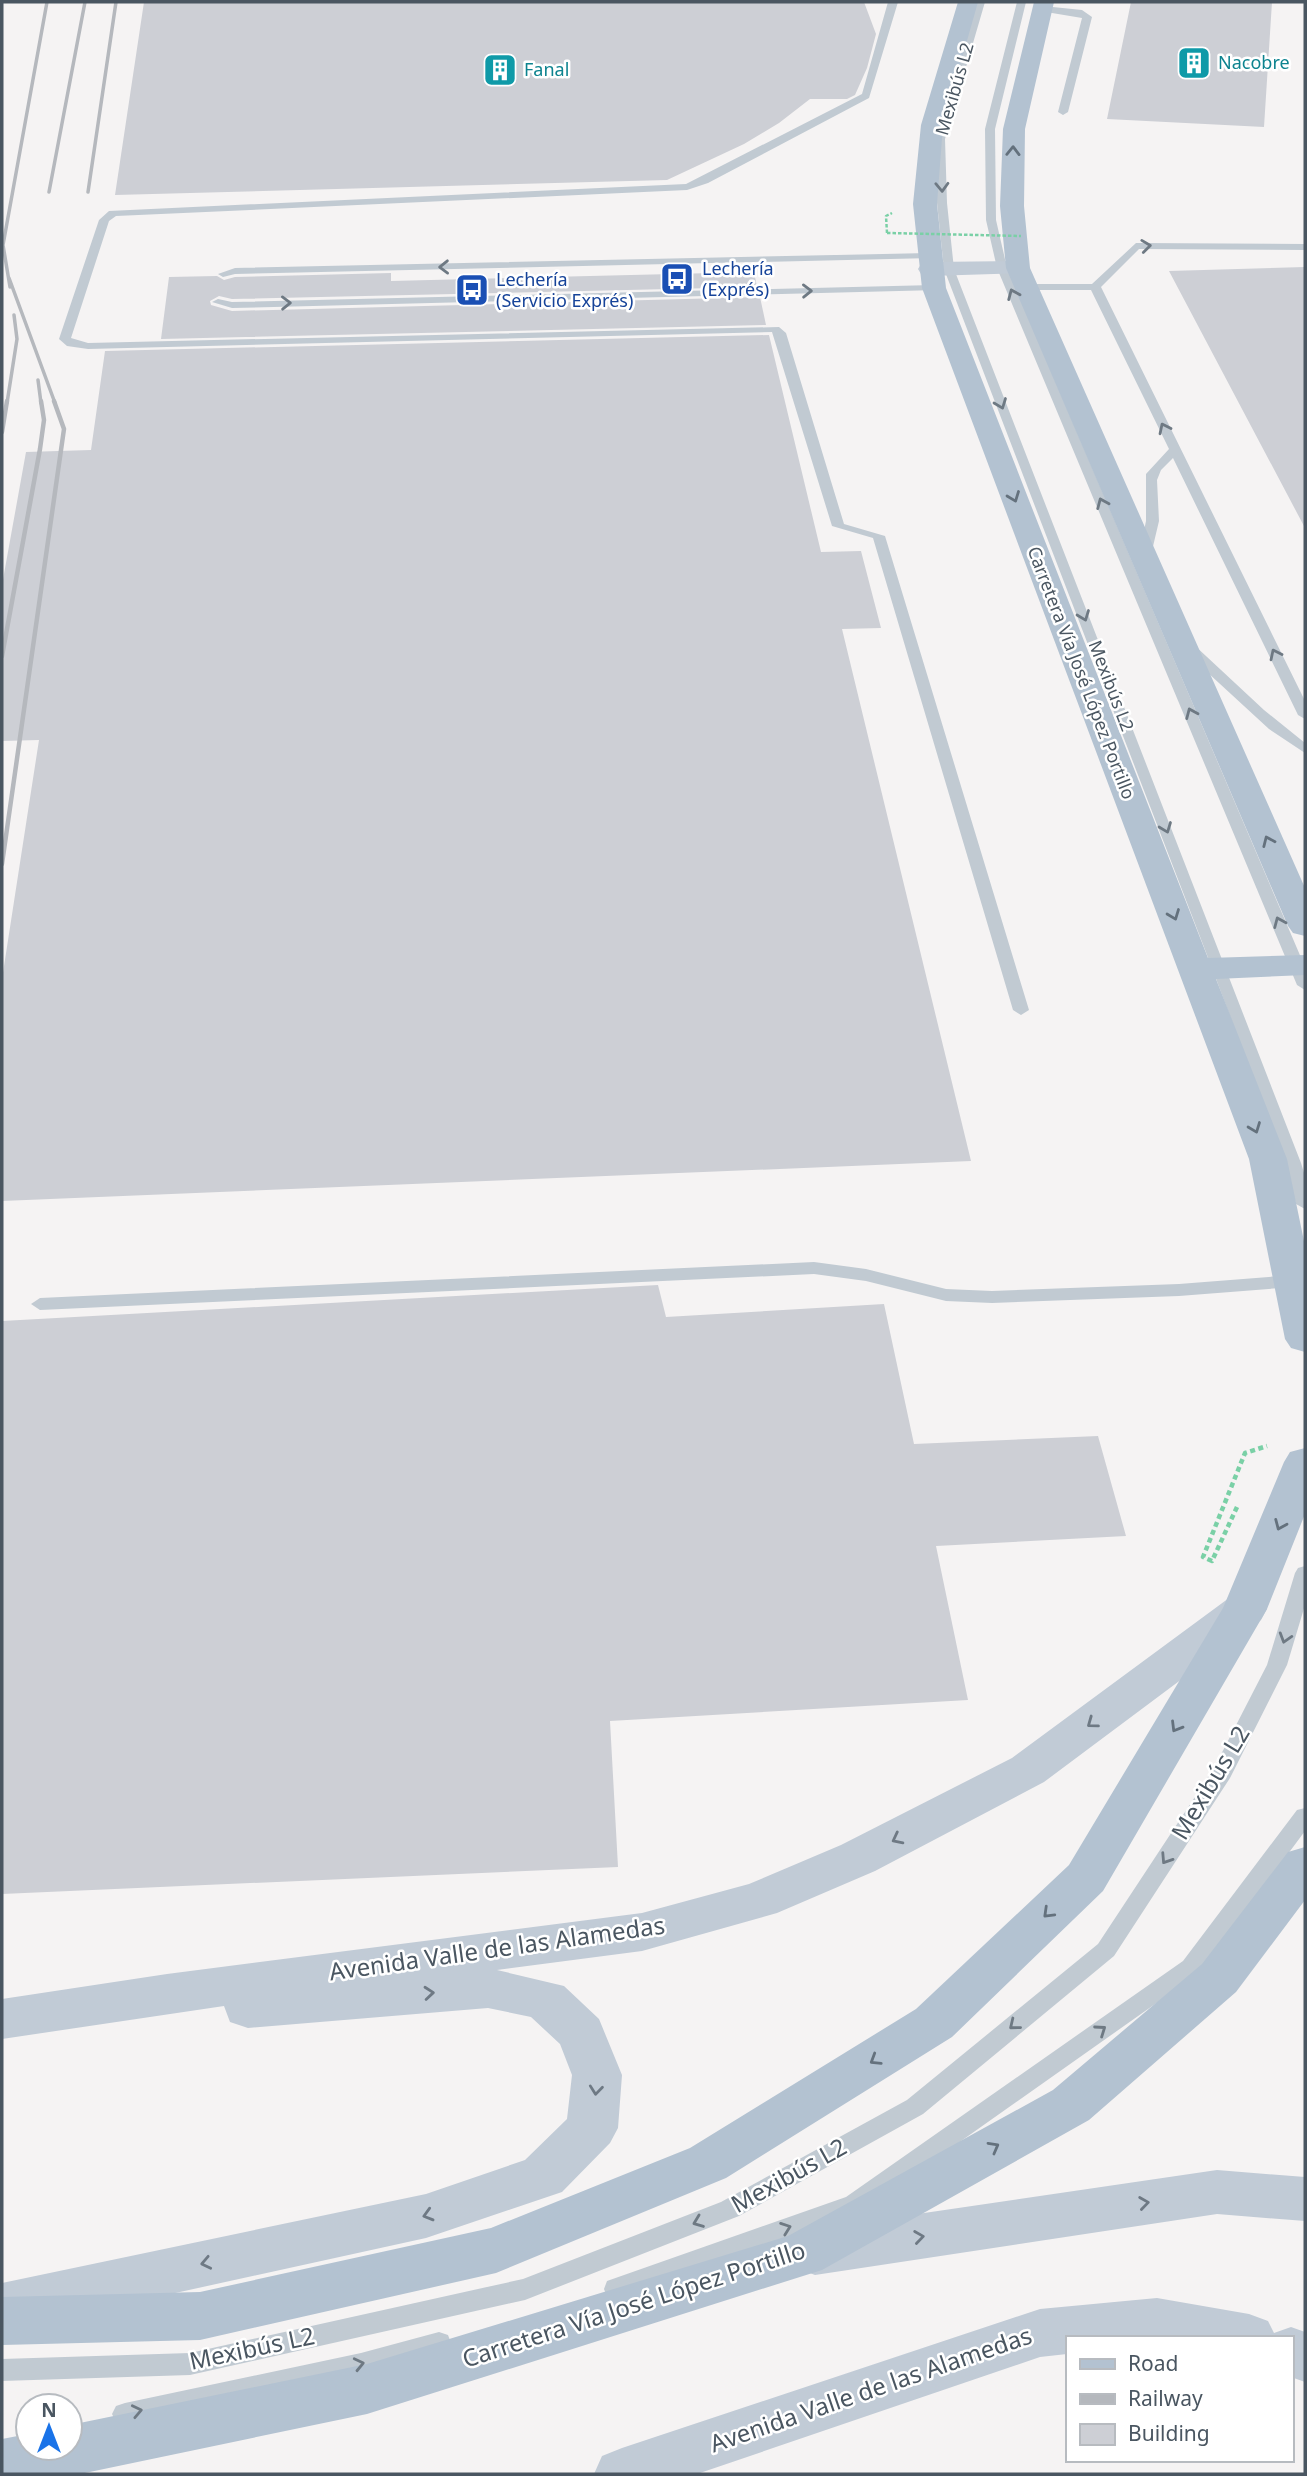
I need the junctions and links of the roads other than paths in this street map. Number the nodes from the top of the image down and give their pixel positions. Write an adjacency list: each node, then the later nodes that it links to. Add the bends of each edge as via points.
1 (893, 2): 20 (lane, via 866,96 687,187 113,213 104,220 65,339 88,346 775,329 780,333 838,526 879,536)
2 (968, 2): 7 (main road, Carretera Vía José López Portillo, via 932,125 925,204)
3 (980, 2): 7 (lane, Mexibús L2, one-way to 7, via 940,139 942,203)
4 (1036, 4): 5 (lane, via 1087,17); 9 (main road, one-way to 4, via 1014,128)
5 (1063, 112)
6 (1305, 247): 10 (lane, one-way to 6, via 1136,246)
7 (936, 271): 8 (lane, one-way to 8, via 263,270); 9 (main road); 11 (lane, one-way to 7, via 232,305); 18 (main road, Carretera Vía José López Portillo, one-way to 18)
8 (223, 274)
9 (1015, 274): 10 (lane); 13 (main road); 19 (lane, one-way to 9)
10 (1095, 287): 12 (lane, one-way to 10)
11 (218, 302)
12 (1175, 450): 13 (lane, via 1153,469 1149,481 1153,517); 15 (lane, one-way to 12)
13 (1144, 559): 14 (main road)
14 (1179, 638): 16 (lane, via 1273,728); 17 (main road, one-way to 14)
15 (1305, 715)
16 (1305, 749)
17 (1305, 926)
18 (1208, 968): 19 (main road); 21 (lane, via 1293,1163); 22 (main road, Carretera Vía José López Portillo, one-way to 22, via 1268,1159)
19 (1303, 972)
20 (1021, 1010)
21 (1305, 1204)
22 (1293, 1281): 23 (lane, via 992,1297 946,1295 866,1275 814,1268); 24 (main road, Carretera Vía José López Portillo)
23 (40, 1304)
24 (1305, 1339)
25 (1305, 1462): 27 (main road, one-way to 27)
26 (1305, 1573): 37 (lane, Mexibús L2, one-way to 37, via 1277,1665 1223,1772 1106,1950 915,2107 730,2209 526,2289 190,2364)
27 (1245, 1609): 30 (main road, Avenida Valle de las Alamedas, one-way to 30, via 1028,1770 859,1858 760,1900 642,1932); 35 (main road, one-way to 35, via 1086,1878 934,2023 708,2163 496,2250 200,2316)
28 (1305, 1816): 38 (lane, Mexibús L2, one-way to 28, via 361,2364 552,2312 854,2204 1191,1967)
29 (1305, 1864): 33 (main road, Carretera Vía José López Portillo, one-way to 29, via 1071,2105 1219,1978)
30 (167, 1994): 31 (main road, Avenida Valle de las Alamedas); 34 (main road, one-way to 34, via 249,2008 488,1988 546,2000 581,2033 597,2075 592,2128 543,2176 426,2216)
31 (2, 2019)
32 (1305, 2199): 33 (main road, one-way to 32, via 1217,2192)
33 (803, 2254): 39 (main road, Carretera Vía José López Portillo, via 367,2389)
34 (2, 2307)
35 (2, 2321)
36 (1238, 2336): 40 (main road, Avenida Valle de las Alamedas, via 1157,2322 1040,2333)
37 (2, 2370)
38 (96, 2420)
39 (2, 2465)
40 (621, 2474)

